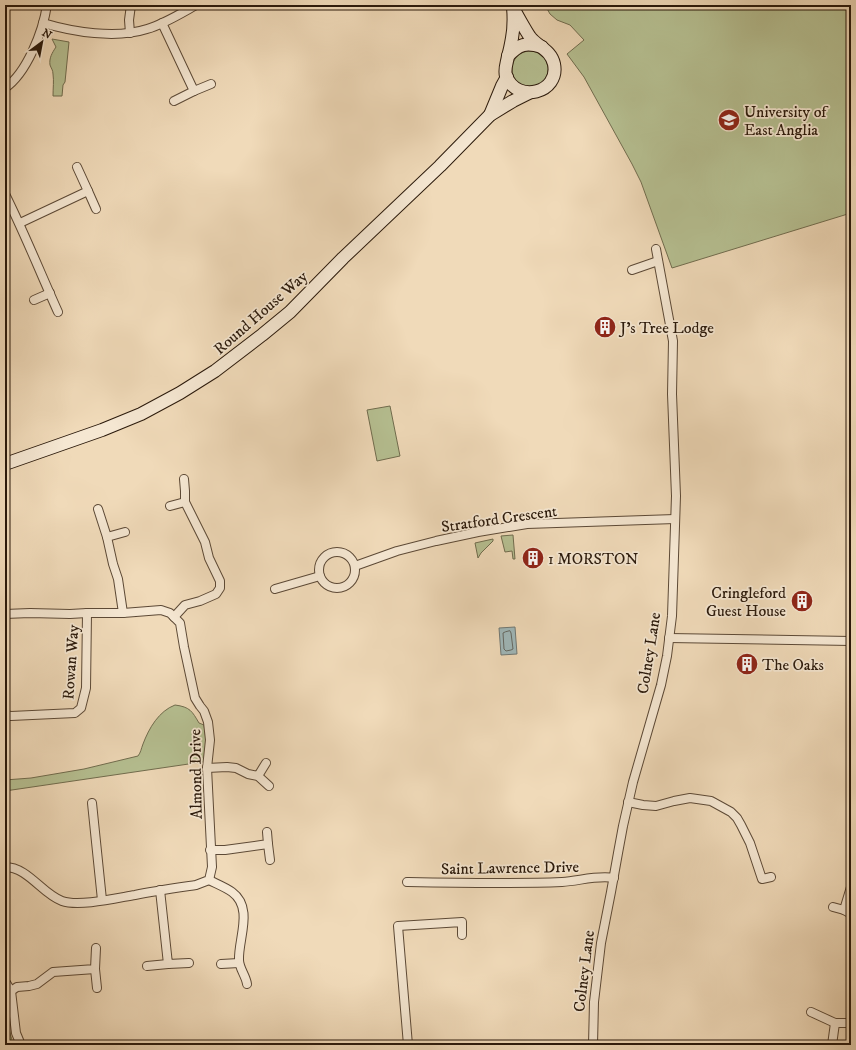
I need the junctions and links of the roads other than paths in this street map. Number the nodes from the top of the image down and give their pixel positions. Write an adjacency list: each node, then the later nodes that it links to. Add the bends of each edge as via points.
1 (48, 5): 5 (street)
2 (131, 5): 7 (street)
3 (196, 5): 6 (street)
4 (513, 6): 8 (street, via 530,37); 9 (street, via 514,24)
5 (43, 23): 7 (street, via 76,30); 12 (street, via 26,64)
6 (162, 23): 7 (street); 13 (street)
7 (130, 33)
8 (542, 47): 9 (street, via 523,45 514,49); 14 (street, via 552,58 554,73 551,82 544,88)
9 (508, 56): 10 (street)
10 (506, 77): 14 (street, via 520,91); 16 (street, Round House Way)
11 (211, 84): 13 (street)
12 (5, 88)
13 (194, 91): 15 (street)
14 (529, 93): 16 (street, Round House Way)
15 (174, 101)
16 (490, 115): 28 (street, Round House Way, via 290,312 215,371 141,414)
17 (77, 168): 18 (street)
18 (88, 191): 20 (street); 21 (street)
19 (5, 194): 21 (street)
20 (96, 209)
21 (20, 223): 25 (street)
22 (656, 249): 23 (street, Colney Lane)
23 (658, 262): 24 (street); 33 (street, Colney Lane, via 674,341 672,394)
24 (632, 270)
25 (50, 293): 26 (street); 27 (street)
26 (34, 300)
27 (58, 312)
28 (5, 464)
29 (184, 479): 30 (street)
30 (185, 502): 31 (street); 42 (street, via 205,542 209,558 220,581 220,588 216,594 185,605)
31 (170, 506)
32 (98, 509): 35 (street)
33 (675, 518): 36 (street, Stratford Crescent, via 527,524 436,541); 43 (street, Colney Lane)
34 (126, 532): 35 (street)
35 (107, 537): 40 (street, via 118,579)
36 (355, 566): 37 (street, via 353,580 341,588 327,586); 37 (street, via 347,555 333,553 326,556 322,562)
37 (320, 576): 38 (street)
38 (275, 589)
39 (87, 612): 40 (street); 41 (street); 45 (street, Rowan Way, via 86,688 81,708 75,713 11,716)
40 (123, 613): 42 (street, via 161,610)
41 (5, 614)
42 (174, 616): 47 (street, Almond Drive, via 180,623 195,698 208,722 210,740)
43 (669, 638): 44 (street); 50 (street, Colney Lane, via 658,698)
44 (851, 641)
45 (5, 714)
46 (266, 763): 48 (street)
47 (207, 768): 48 (street, via 236,768); 54 (street, Almond Drive)
48 (258, 776): 49 (street)
49 (269, 786)
50 (628, 802): 57 (street, via 656,806 690,798 711,801 737,818 750,843 762,879); 58 (street, Colney Lane)
51 (92, 804): 63 (street)
52 (267, 832): 53 (street)
53 (268, 844): 54 (street); 55 (street)
54 (210, 850): 59 (street, Almond Drive, via 212,867)
55 (270, 860)
56 (5, 868): 63 (street, via 20,870 62,901 76,903)
57 (771, 877)
58 (614, 878): 60 (street, Saint Lawrence Drive, via 562,882); 83 (street, Colney Lane, via 601,943 594,1002)
59 (209, 880): 62 (street, via 196,885); 69 (street, via 232,892 241,904 243,926)
60 (407, 882)
61 (851, 888): 65 (street)
62 (160, 890): 63 (street); 70 (street)
63 (102, 900)
64 (833, 907): 65 (street)
65 (847, 912)
66 (462, 934): 82 (street, via 462,922 398,926)
67 (96, 948): 73 (street)
68 (189, 963): 70 (street)
69 (239, 963): 71 (street); 75 (street)
70 (168, 964): 72 (street)
71 (221, 964)
72 (147, 966)
73 (95, 969): 76 (street); 77 (street, via 53,972 37,984 17,987)
74 (5, 981): 77 (street)
75 (248, 984)
76 (97, 988)
77 (11, 991): 81 (street, via 16,1033)
78 (811, 1012): 79 (street)
79 (835, 1023): 80 (street); 84 (street)
80 (851, 1023)
81 (21, 1045)
82 (408, 1045)
83 (593, 1045)
84 (832, 1045)

